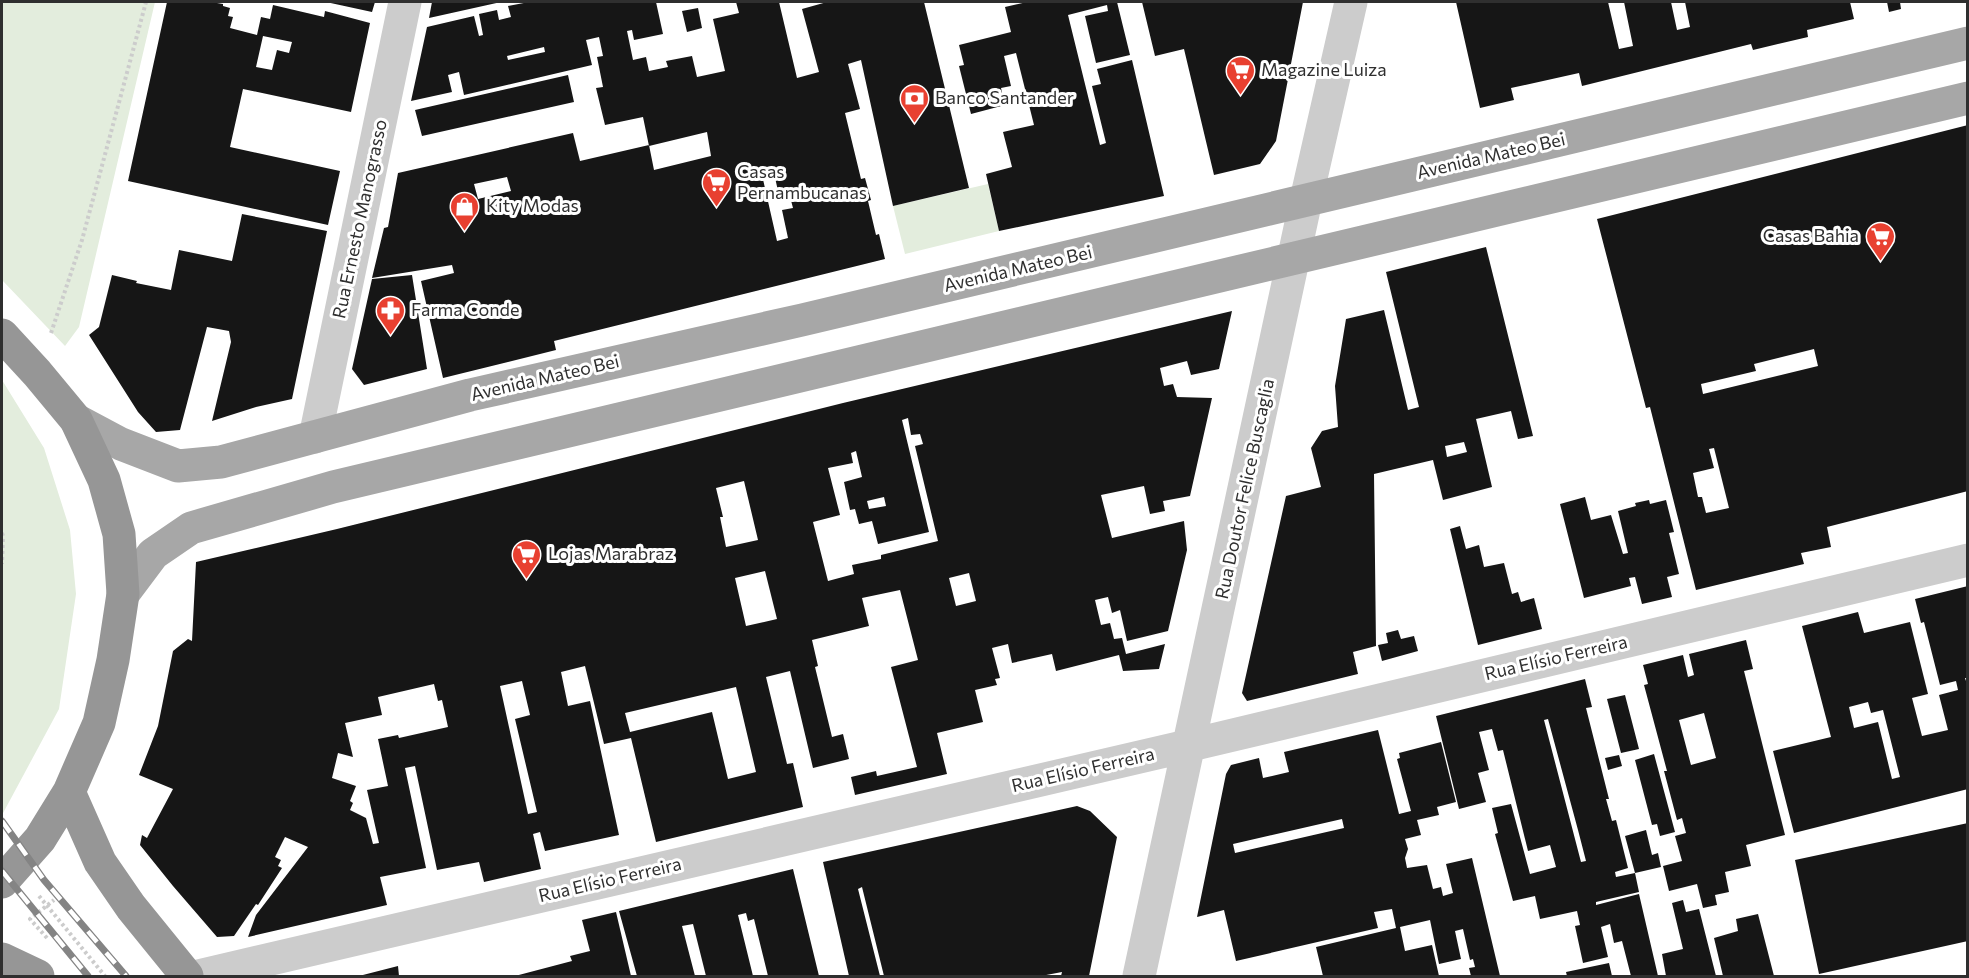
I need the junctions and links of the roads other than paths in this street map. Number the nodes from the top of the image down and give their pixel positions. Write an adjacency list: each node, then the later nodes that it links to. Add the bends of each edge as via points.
1 (405, 2): 9 (street, Rua Ernesto Manograsso)
2 (1351, 2): 5 (street, Rua Doutor Felice Buscaglia)
3 (1968, 43): 5 (main road, Avenida Mateo Bei)
4 (1968, 98): 6 (main road)
5 (1306, 200): 6 (street, Rua Doutor Felice Buscaglia); 9 (main road, Avenida Mateo Bei, via 470,395)
6 (1294, 259): 11 (main road, via 333,487 191,528 153,554); 12 (street, Rua Doutor Felice Buscaglia)
7 (2, 335): 8 (highway)
8 (76, 420): 9 (main road, Avenida Mateo Bei, via 121,444 178,466 221,462); 11 (highway, via 104,480 119,534)
9 (315, 437)
10 (1968, 560): 12 (street, Rua Elísio Ferreira)
11 (123, 594): 13 (highway, via 99,723)
12 (1191, 745): 18 (street, Rua Elísio Ferreira); 19 (street, Rua Doutor Felice Buscaglia)
13 (69, 792): 14 (highway, via 40,839); 17 (highway, via 99,862)
14 (2, 882)
15 (2, 959): 16 (highway)
16 (38, 976)
17 (187, 976)
18 (198, 976)
19 (1139, 976)

